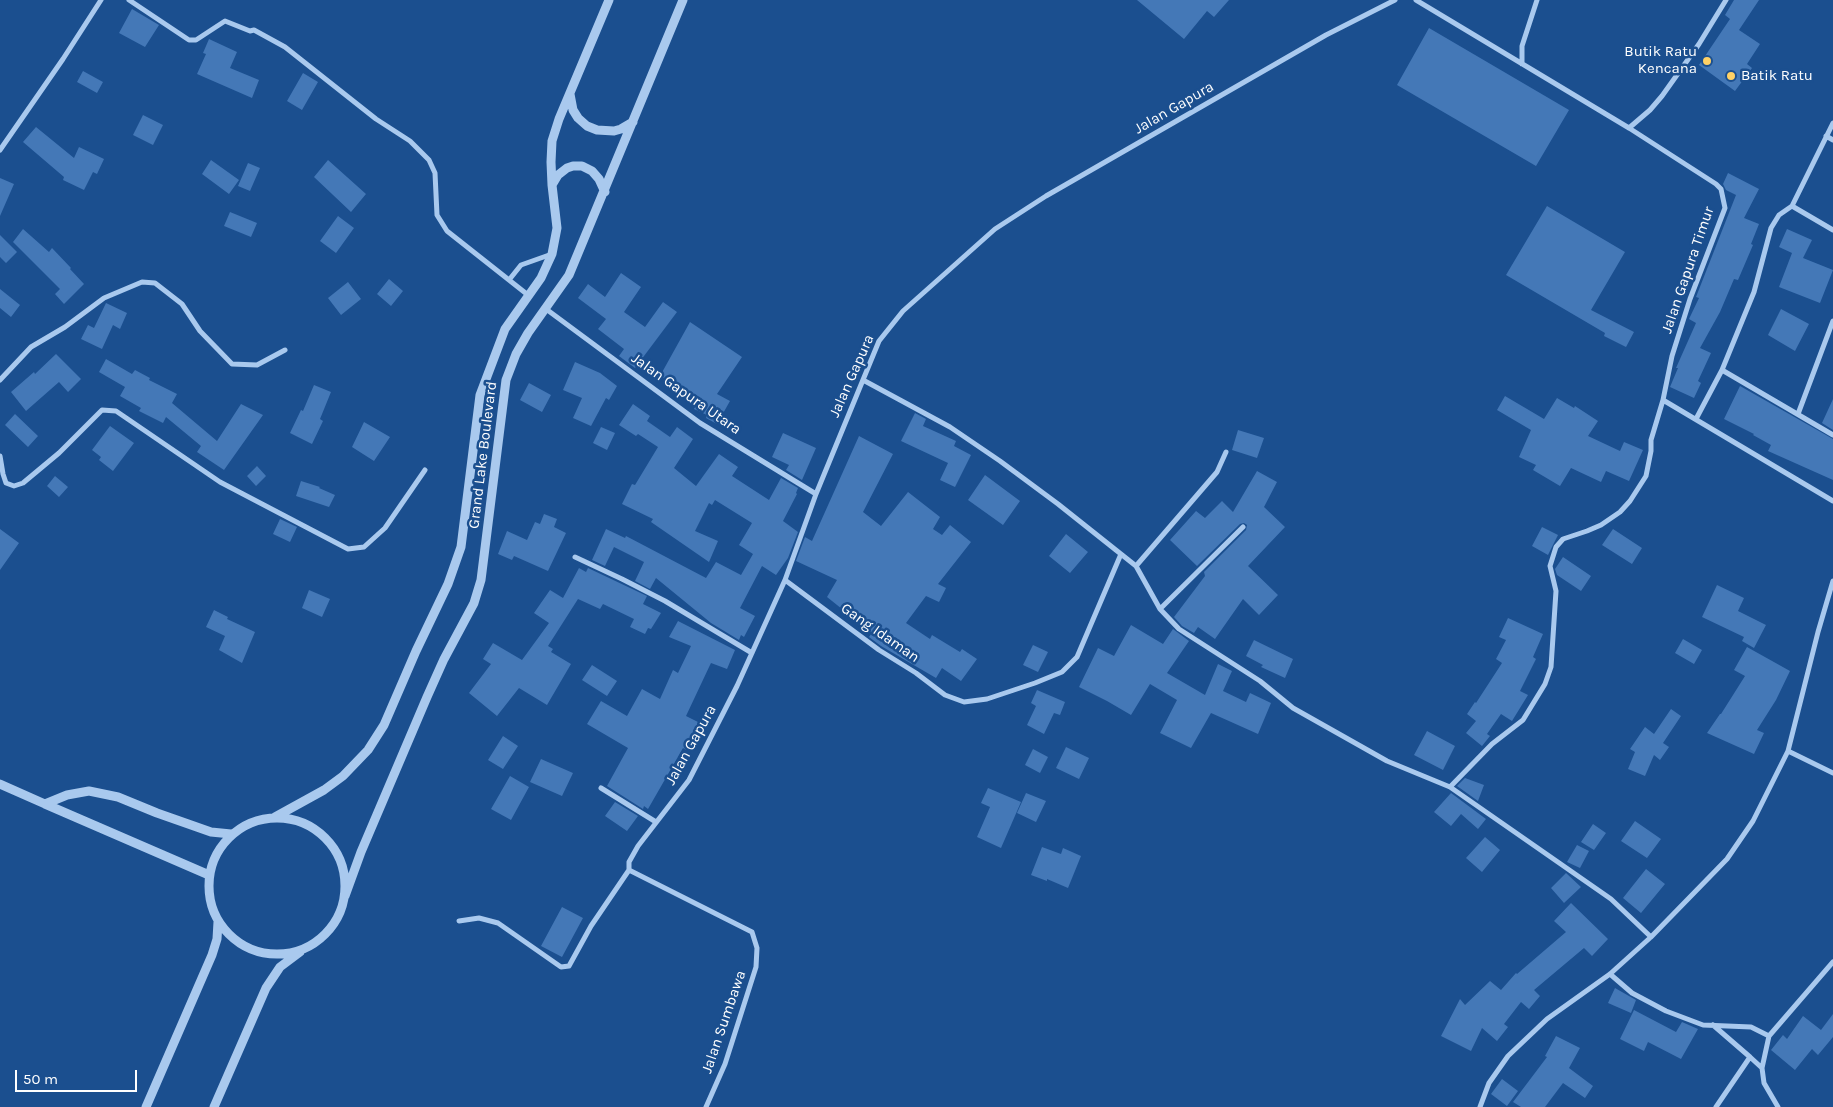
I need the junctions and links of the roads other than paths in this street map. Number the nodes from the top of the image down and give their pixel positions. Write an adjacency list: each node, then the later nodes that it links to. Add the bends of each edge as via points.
1 (101, 0): 16 (street)
2 (129, 0): 22 (street, via 189,40 196,40 225,21 265,35 285,47 376,119 410,141 435,172 437,215 446,231)
3 (609, 0): 10 (street, Grand Lake Boulevard)
4 (683, 0): 11 (street, Grand Lake Boulevard)
5 (1396, 0): 31 (street, Jalan Gapura, via 1275,64 1046,196 995,230 903,311 879,341)
6 (1416, 0): 9 (street, Jalan Gapura Timur)
7 (1537, 0): 9 (street, via 1522,46)
8 (1726, 0): 13 (street, via 1662,96)
9 (1522, 64): 13 (street, Jalan Gapura Timur)
10 (570, 94): 11 (street, via 578,118 597,130 621,130); 17 (street, Grand Lake Boulevard, via 552,141)
11 (633, 122): 18 (street, Grand Lake Boulevard)
12 (1833, 123): 14 (street)
13 (1629, 128): 32 (street, Jalan Gapura Timur, via 1716,184 1724,196 1725,208 1690,299 1672,356)
14 (1826, 136): 15 (street); 19 (street)
15 (1833, 140)
16 (0, 150)
17 (552, 185): 18 (street, via 567,168 582,166 599,179); 21 (street, Grand Lake Boulevard, via 558,228)
18 (604, 192): 24 (street, Grand Lake Boulevard, via 569,275)
19 (1792, 206): 20 (street); 29 (street, via 1779,214 1772,228 1754,292)
20 (1833, 230)
21 (552, 254): 22 (street, via 521,265); 23 (street, Grand Lake Boulevard, via 541,278)
22 (509, 280): 23 (street)
23 (528, 295): 55 (street, Grand Lake Boulevard, via 505,329 480,395 460,547 448,584 384,725 368,750 343,776)
24 (546, 309): 39 (street, Jalan Gapura Utara, via 700,423); 60 (street, Grand Lake Boulevard, via 516,354 506,380 481,580 474,603 427,697)
25 (1833, 321): 26 (street)
26 (1826, 340): 27 (street); 33 (street)
27 (1833, 344)
28 (285, 350): 30 (street, via 257,365 232,364 200,331 182,304 155,283 142,282 104,298 65,327 30,347)
29 (1722, 370): 33 (street); 34 (street)
30 (0, 380)
31 (863, 380): 39 (street, Jalan Gapura); 42 (street, via 950,427 986,451)
32 (1663, 400): 34 (street); 52 (street, Jalan Gapura Timur, via 1651,440 1646,476 1630,501 1601,524 1563,539 1556,547 1550,566 1556,591 1551,667 1545,684 1523,720 1492,744)
33 (1798, 414): 35 (street)
34 (1696, 419): 40 (street)
35 (1833, 435)
36 (1226, 452): 44 (street, via 1217,472)
37 (0, 456): 38 (street, via 6,483 14,486 23,483 102,410 116,411 220,482 348,549 364,546 384,528)
38 (425, 470)
39 (816, 494): 45 (street, Jalan Gapura)
40 (1833, 501)
41 (1243, 527): 47 (street)
42 (1121, 554): 44 (street); 45 (street, Gang Idaman, via 1078,657 1062,672 1035,684 987,699 964,702 945,695)
43 (575, 557): 48 (street, via 665,601)
44 (1136, 566): 47 (street)
45 (785, 580): 48 (street, Jalan Gapura)
46 (1833, 581): 49 (street)
47 (1160, 609): 52 (street, via 1179,629 1260,682 1293,708 1387,761)
48 (752, 653): 56 (street, Jalan Gapura, via 689,780)
49 (1788, 751): 50 (street); 63 (street, via 1754,821 1727,859)
50 (1833, 773)
51 (0, 784): 54 (street)
52 (1450, 787): 63 (street, via 1611,899)
53 (601, 788): 56 (street)
54 (45, 804): 57 (street, via 67,795 89,792 118,797 211,832); 59 (street)
55 (275, 817): 57 (street, via 252,821); 60 (street, via 299,820 320,832 336,849 344,872)
56 (656, 822): 58 (street, Jalan Gapura, via 638,846 629,862)
57 (231, 834): 59 (street, via 216,853)
58 (629, 870): 62 (street, Jalan Gapura, via 591,926 569,966 561,967 498,923 479,918); 73 (street, Jalan Sumbawa, via 752,932 757,948 756,967 725,1064)
59 (209, 876): 61 (street, via 209,900)
60 (345, 896): 64 (street, via 337,919 322,938)
61 (218, 922): 64 (street, via 234,940 255,951 278,955); 71 (street, via 212,955)
62 (459, 922)
63 (1651, 937): 66 (street)
64 (302, 950): 72 (street, via 280,967 266,988)
65 (1833, 962): 68 (street)
66 (1610, 974): 67 (street, via 1632,993 1666,1010 1703,1025); 74 (street, via 1546,1020 1508,1056 1489,1083)
67 (1713, 1025): 68 (street, via 1751,1027); 69 (street)
68 (1769, 1036): 70 (street)
69 (1750, 1057): 70 (street); 75 (street)
70 (1762, 1068): 76 (street, via 1764,1083)
71 (146, 1107)
72 (214, 1107)
73 (706, 1107)
74 (1480, 1107)
75 (1716, 1107)
76 (1778, 1107)

